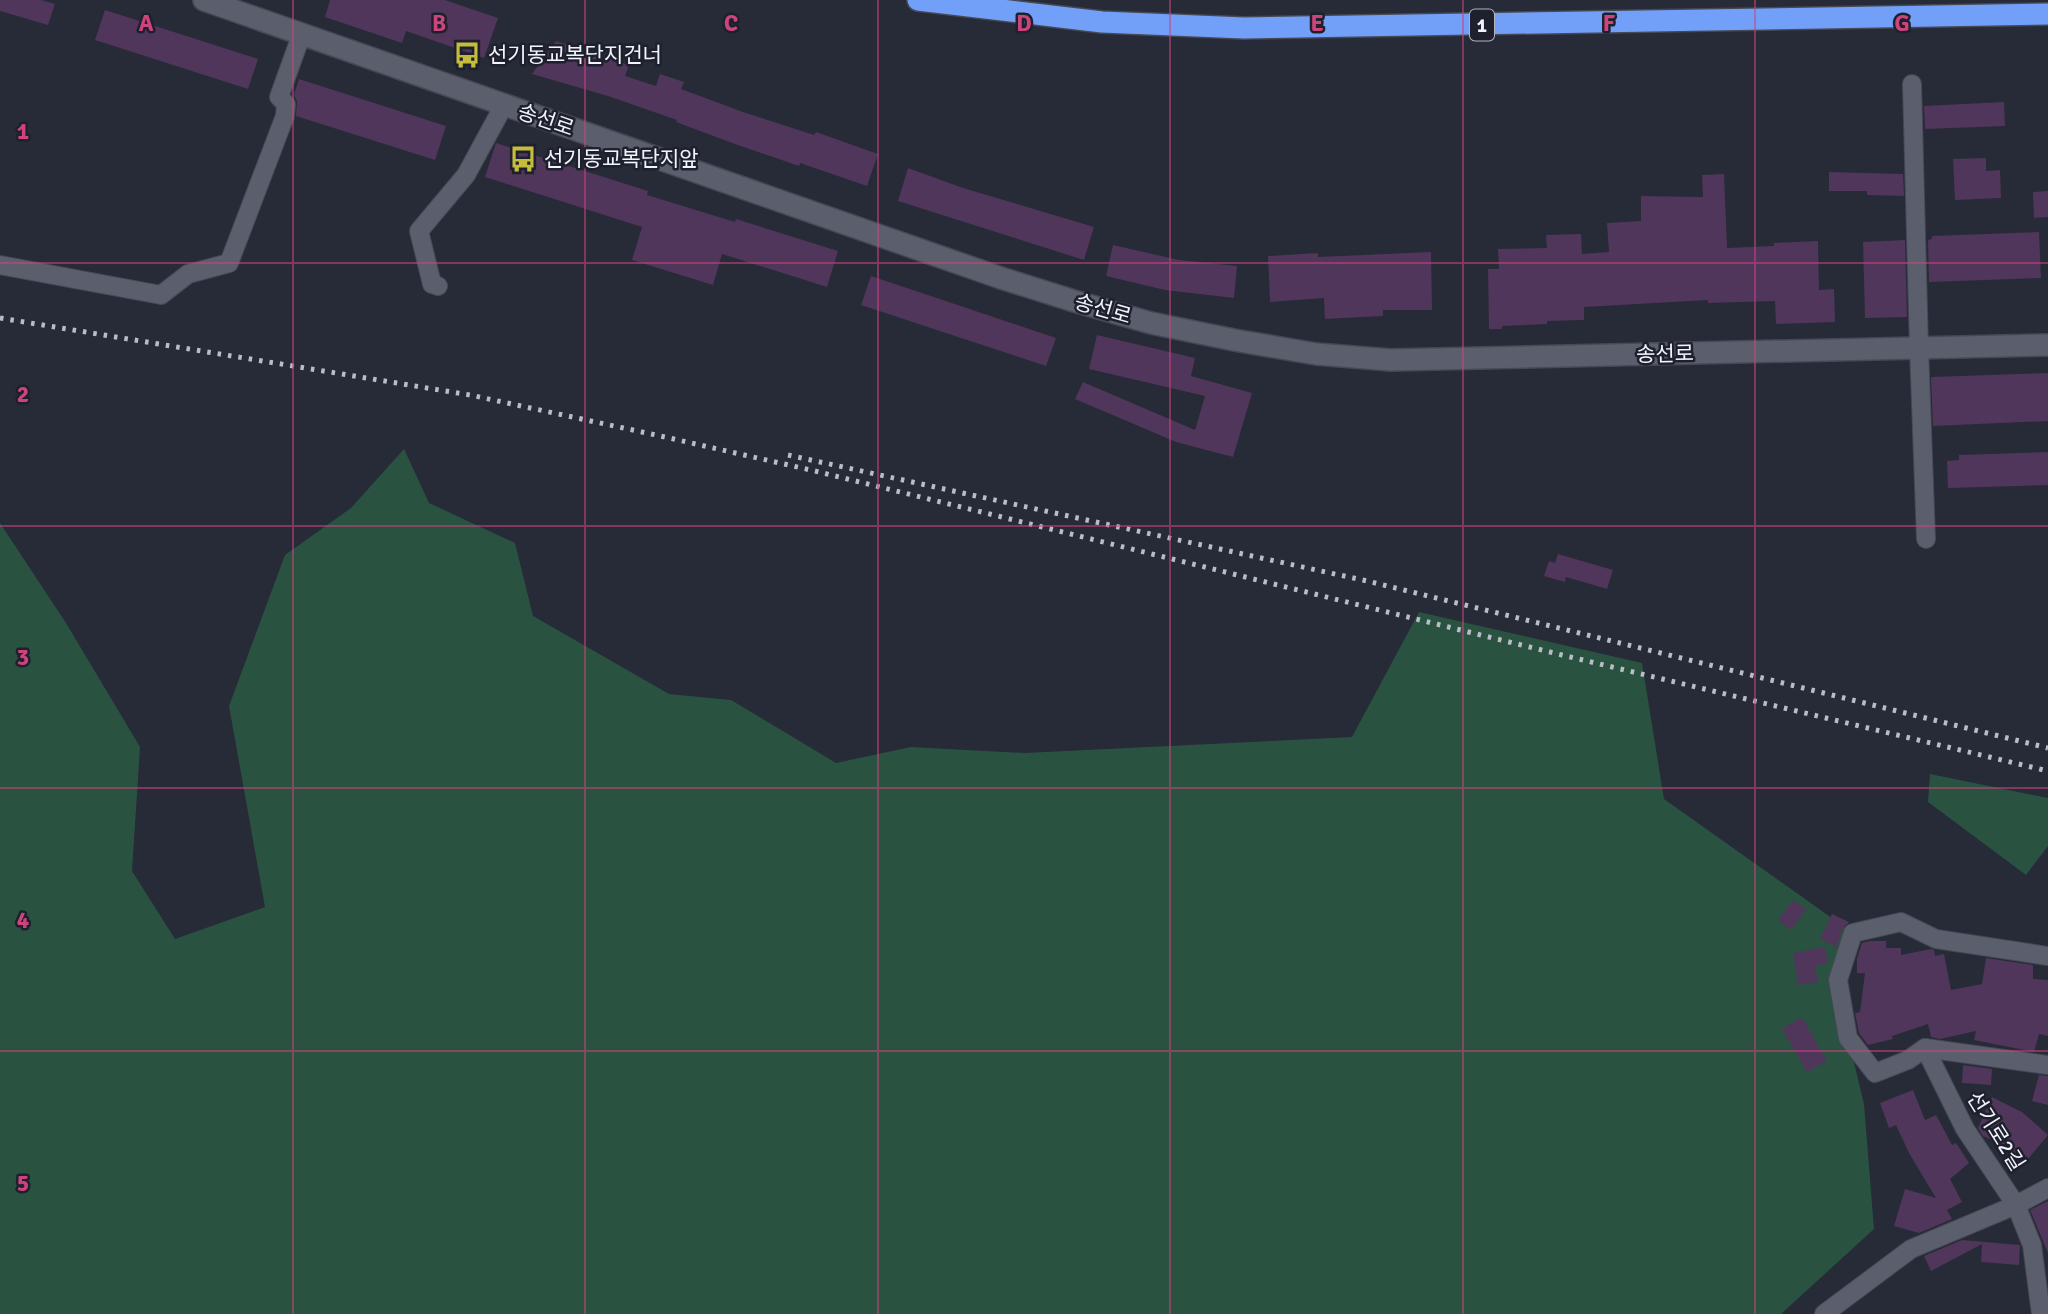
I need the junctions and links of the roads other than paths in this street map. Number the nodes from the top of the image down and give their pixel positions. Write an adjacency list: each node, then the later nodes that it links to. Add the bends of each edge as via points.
1 (204, 0): 4 (main road, 송선로)
2 (918, 0): 3 (highway, 1, via 1102,22 1244,28)
3 (2048, 14)
4 (302, 33): 6 (main road, 송선로); 7 (street, via 279,97 286,104 285,116 229,263 188,274 161,295)
5 (1912, 84): 10 (street)
6 (504, 106): 8 (street, via 466,175 419,231 432,284); 10 (main road, 송선로, via 1001,278 1151,323 1234,340 1316,354 1391,360)
7 (0, 265)
8 (438, 286)
9 (2048, 345): 10 (main road, 송선로)
10 (1919, 348): 11 (street)
11 (1926, 539)
12 (2048, 956): 13 (street, via 1936,939 1901,922 1853,933 1838,980 1848,1038 1875,1073)
13 (1925, 1048): 14 (street, 선기로2길); 16 (street, 선기로2길, via 1965,1129)
14 (2048, 1065)
15 (2048, 1188): 16 (street, 선기로2길)
16 (2016, 1205): 17 (street, via 1911,1250); 18 (street, via 2032,1245)
17 (1824, 1314)
18 (2041, 1314)

